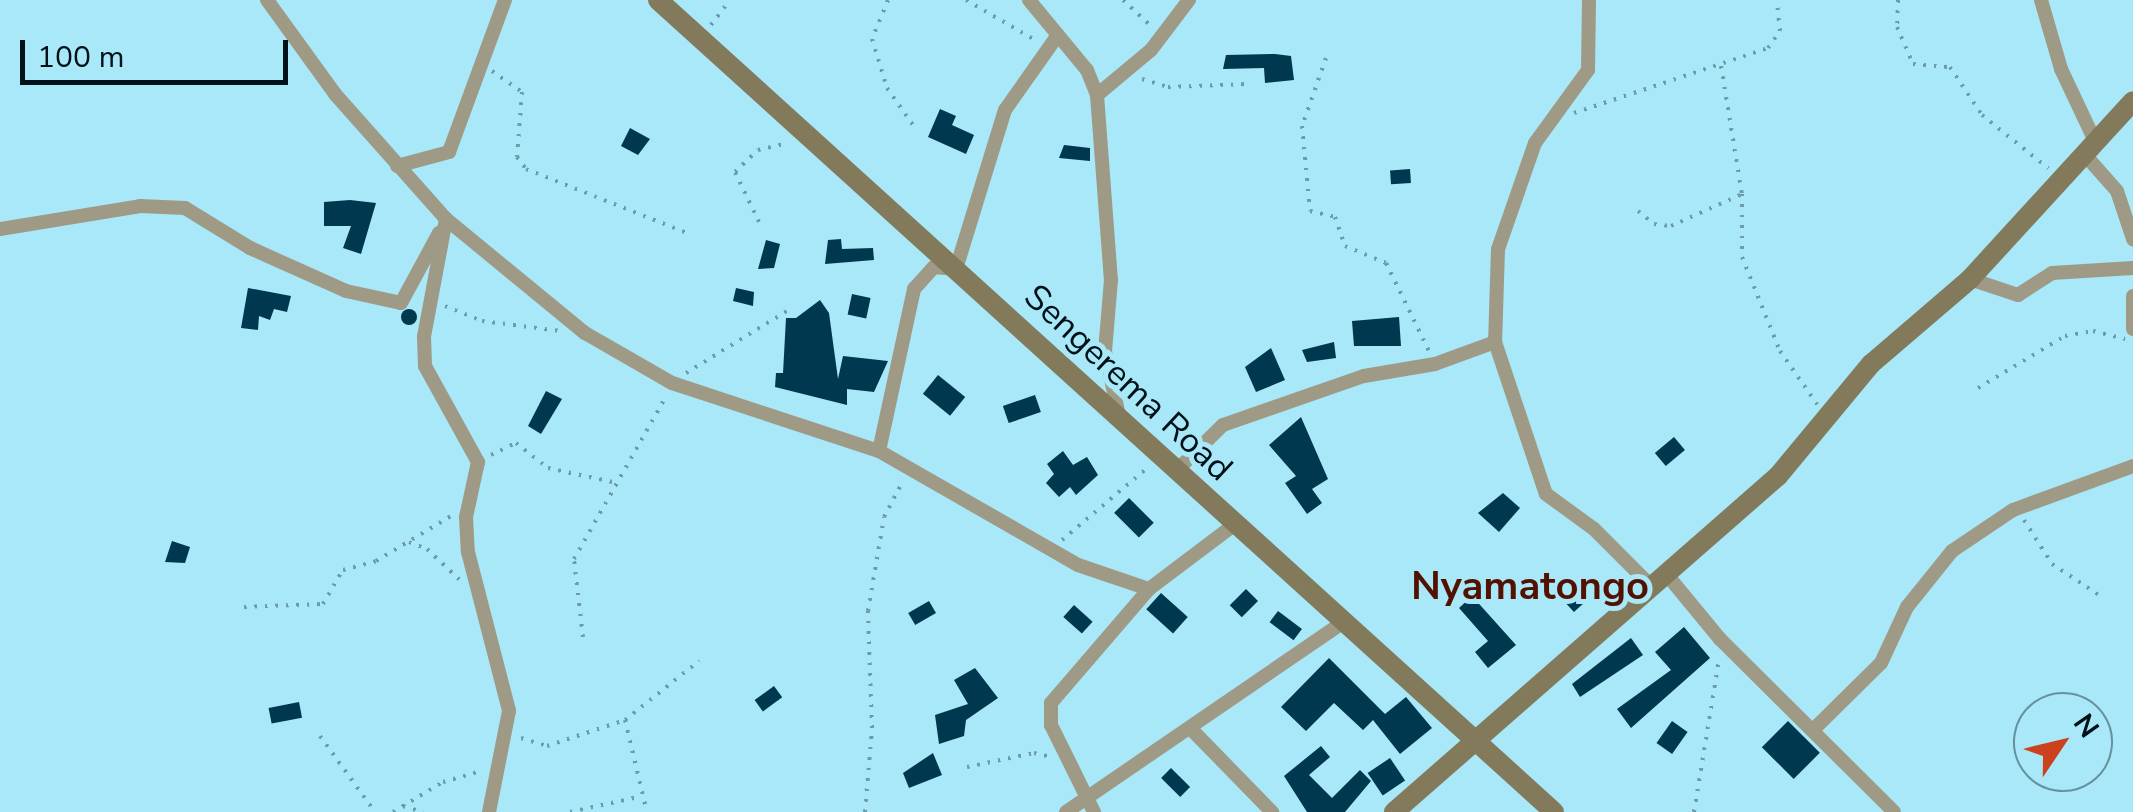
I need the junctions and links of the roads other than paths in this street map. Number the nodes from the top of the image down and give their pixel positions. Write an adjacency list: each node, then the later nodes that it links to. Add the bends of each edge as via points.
1 (267, 0): 12 (street)
2 (506, 0): 12 (street, via 448,152)
3 (658, 0): 17 (main road, Sengerema Road)
4 (1029, 0): 8 (street)
5 (1189, 0): 9 (street, via 1130,71)
6 (1588, 0): 21 (street, via 1588,70 1516,188 1498,249)
7 (2040, 0): 11 (street)
8 (1051, 44): 9 (street, via 1086,70); 17 (street, via 1004,110)
9 (1097, 95): 22 (street, via 1111,280 1105,351)
10 (2133, 101): 11 (main road)
11 (2091, 150): 15 (street, via 2117,191); 18 (main road)
12 (397, 166): 13 (street)
13 (446, 219): 14 (street, via 401,303 346,291 250,248 186,208 140,206); 23 (street, via 585,333 672,383); 34 (street, via 424,337 426,366 478,462 466,517 475,586 506,690)
14 (0, 229)
15 (2133, 239)
16 (2133, 268): 18 (street, via 2052,273 2018,295)
17 (956, 269): 22 (main road, Sengerema Road); 23 (street, via 934,267 914,289)
18 (1970, 279): 27 (main road, via 1871,364 1778,476)
19 (2133, 296): 20 (street)
20 (2133, 332)
21 (1495, 342): 25 (street, via 1435,364 1364,376 1223,425); 27 (street, via 1546,494)
22 (1119, 417): 25 (main road, Sengerema Road)
23 (878, 452): 28 (street, via 1052,550)
24 (2133, 466): 31 (street, via 2013,510 1952,551 1908,607 1880,662)
25 (1169, 467): 26 (main road, Sengerema Road)
26 (1234, 525): 28 (street); 29 (main road, Sengerema Road)
27 (1660, 582): 31 (street); 32 (main road)
28 (1149, 589): 33 (street, via 1051,703 1052,725)
29 (1344, 622): 30 (street); 32 (main road, Sengerema Road)
30 (1192, 730): 33 (street); 36 (street)
31 (1814, 730): 39 (street)
32 (1474, 742): 37 (main road); 38 (main road, Sengerema Road)
33 (1091, 806): 35 (street)
34 (489, 812)
35 (1066, 812)
36 (1272, 812)
37 (1394, 812)
38 (1554, 812)
39 (1894, 812)

